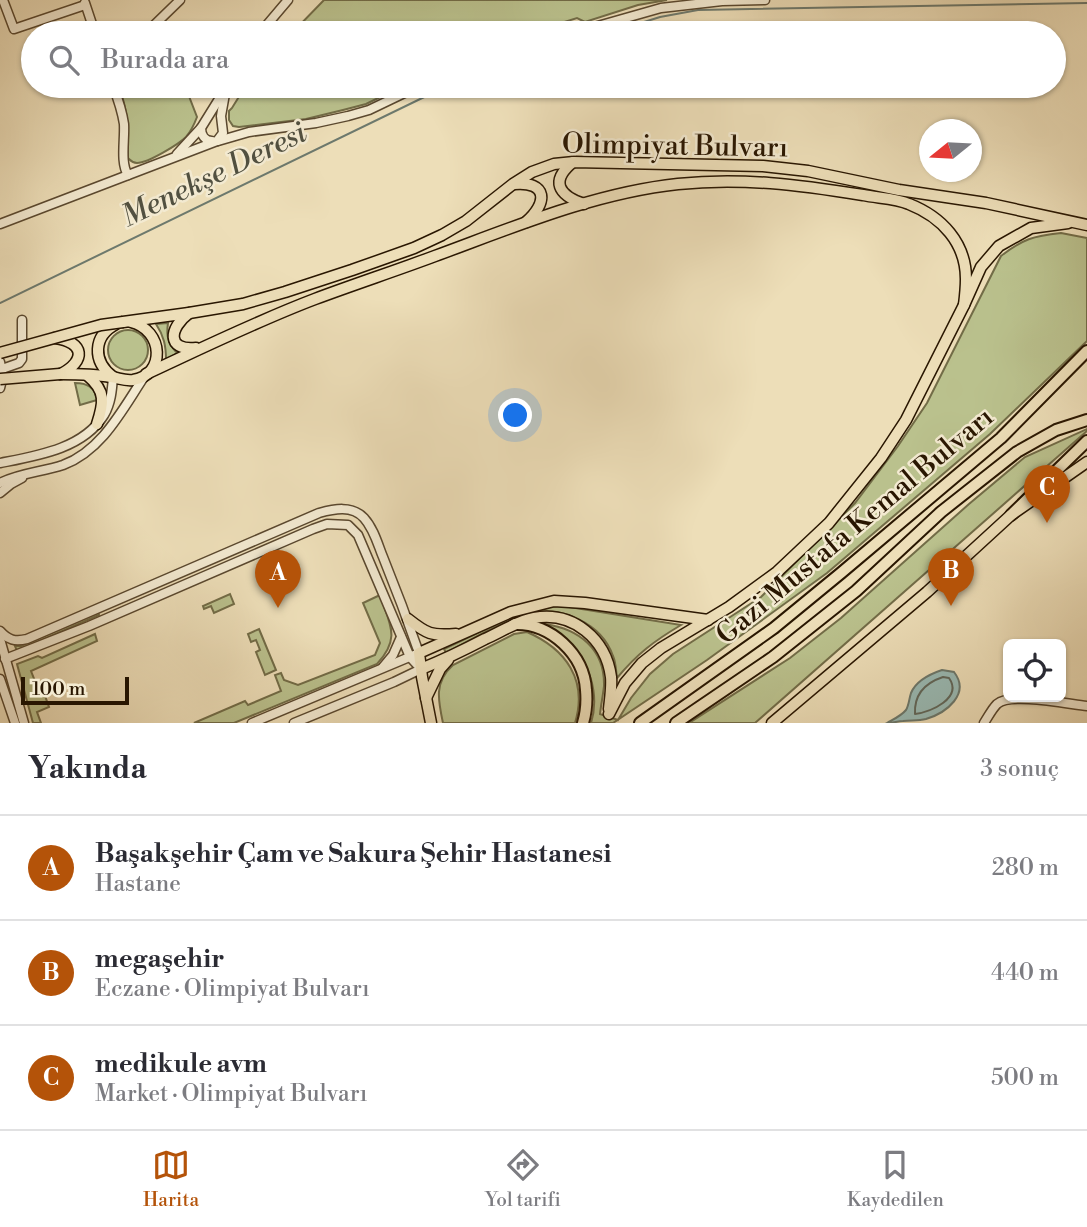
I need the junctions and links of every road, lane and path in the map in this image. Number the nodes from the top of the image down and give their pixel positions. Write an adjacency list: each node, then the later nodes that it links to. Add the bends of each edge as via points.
1 (4, 0): 11 (street, via 14,29)
2 (180, 0): 8 (street)
3 (288, 0): 9 (street)
4 (765, 0): 10 (street, via 660,8)
5 (85, 2): 6 (street); 7 (street)
6 (35, 21)
7 (91, 21)
8 (158, 21)
9 (270, 21)
10 (615, 21)
11 (21, 26)
12 (117, 98): 22 (street, via 124,123)
13 (219, 98): 16 (street)
14 (224, 98): 17 (street)
15 (394, 98): 19 (street, via 348,116)
16 (207, 119): 17 (street); 18 (street)
17 (222, 125): 19 (street, via 234,132); 20 (street)
18 (201, 128): 20 (street, via 204,138); 21 (street)
19 (249, 132): 20 (street)
20 (216, 141): 21 (street)
21 (175, 156): 24 (street)
22 (124, 157): 24 (street, via 130,167); 25 (street); 26 (street)
23 (574, 162): 27 (main road, Olimpiyat Bulvarı, via 539,169); 28 (main road, via 559,177 559,187); 29 (main road, Olimpiyat Bulvarı, via 786,168)
24 (140, 170): 25 (street)
25 (128, 175): 26 (street)
26 (111, 181): 30 (street)
27 (513, 184): 31 (main road, via 532,184 540,192 536,213); 34 (main road, Olimpiyat Bulvarı, via 466,221 414,248 266,298)
28 (584, 204): 31 (main road); 33 (main road, via 636,191 715,181 796,184 908,203 947,228 960,246 967,280)
29 (1073, 222): 32 (main road, Olimpiyat Bulvarı); 33 (main road, via 1031,228 999,246 981,267)
30 (0, 224)
31 (523, 225): 38 (main road, via 271,317)
32 (1087, 225)
33 (964, 305): 61 (main road, via 906,420 829,523 777,572)
34 (189, 313): 36 (main road, Olimpiyat Bulvarı); 38 (main road, via 177,323 174,340 189,349)
35 (22, 320): 41 (street, via 22,359)
36 (123, 322): 37 (main road, Olimpiyat Bulvarı, bridge); 43 (main road, via 142,325 155,339 156,358); 45 (main road, via 107,330 98,346 101,364)
37 (55, 338): 40 (main road, Olimpiyat Bulvarı, bridge); 42 (main road, via 71,342 79,355 71,369)
38 (201, 348): 43 (main road)
39 (1087, 351): 81 (highway, Gazi Mustafa Kemal Bulvarı, via 1001,438 841,573 774,628)
40 (0, 353)
41 (1, 370): 42 (main road, bridge); 46 (street)
42 (60, 374): 44 (main road)
43 (146, 374): 45 (main road, via 130,381); 54 (street, via 91,448 65,464)
44 (87, 376): 45 (main road); 48 (main road, via 103,398)
45 (113, 377): 48 (street, via 108,405)
46 (0, 388)
47 (1087, 420): 82 (highway, Gazi Mustafa Kemal Bulvarı, via 1056,430 1017,452 773,657)
48 (97, 424): 51 (street, via 63,447)
49 (1087, 441): 57 (highway)
50 (1087, 462): 52 (main road)
51 (0, 463)
52 (1074, 472): 53 (main road); 57 (main road)
53 (1087, 473)
54 (31, 474): 55 (street); 56 (street)
55 (0, 483)
56 (0, 493)
57 (1011, 515): 83 (main road)
58 (279, 530): 59 (street); 60 (street, via 335,509 364,517); 63 (street, via 26,639 16,641)
59 (285, 541): 65 (street, via 327,524 348,525 358,535); 69 (street, via 89,626)
60 (408, 619): 64 (main road, via 432,635); 67 (street)
61 (708, 620): 62 (main road, via 642,663 609,714 608,665 591,635 580,626 553,618); 64 (main road, via 554,601 511,612)
62 (515, 624): 68 (main road); 80 (highway, via 539,627 575,658 586,688)
63 (0, 631)
64 (463, 634): 67 (main road)
65 (401, 637): 67 (street); 70 (street)
66 (0, 639): 69 (street)
67 (415, 655): 70 (street); 71 (main road)
68 (451, 656): 71 (main road); 73 (main road)
69 (3, 657): 76 (street)
70 (383, 668): 77 (street)
71 (421, 669): 73 (main road); 78 (street)
72 (0, 679): 75 (street)
73 (426, 698): 79 (main road)
74 (1087, 706): 84 (street, via 1006,699)
75 (15, 723)
76 (24, 723)
77 (253, 723)
78 (294, 723)
79 (430, 723)
80 (583, 723)
81 (640, 723)
82 (676, 723)
83 (772, 723)
84 (984, 723)

